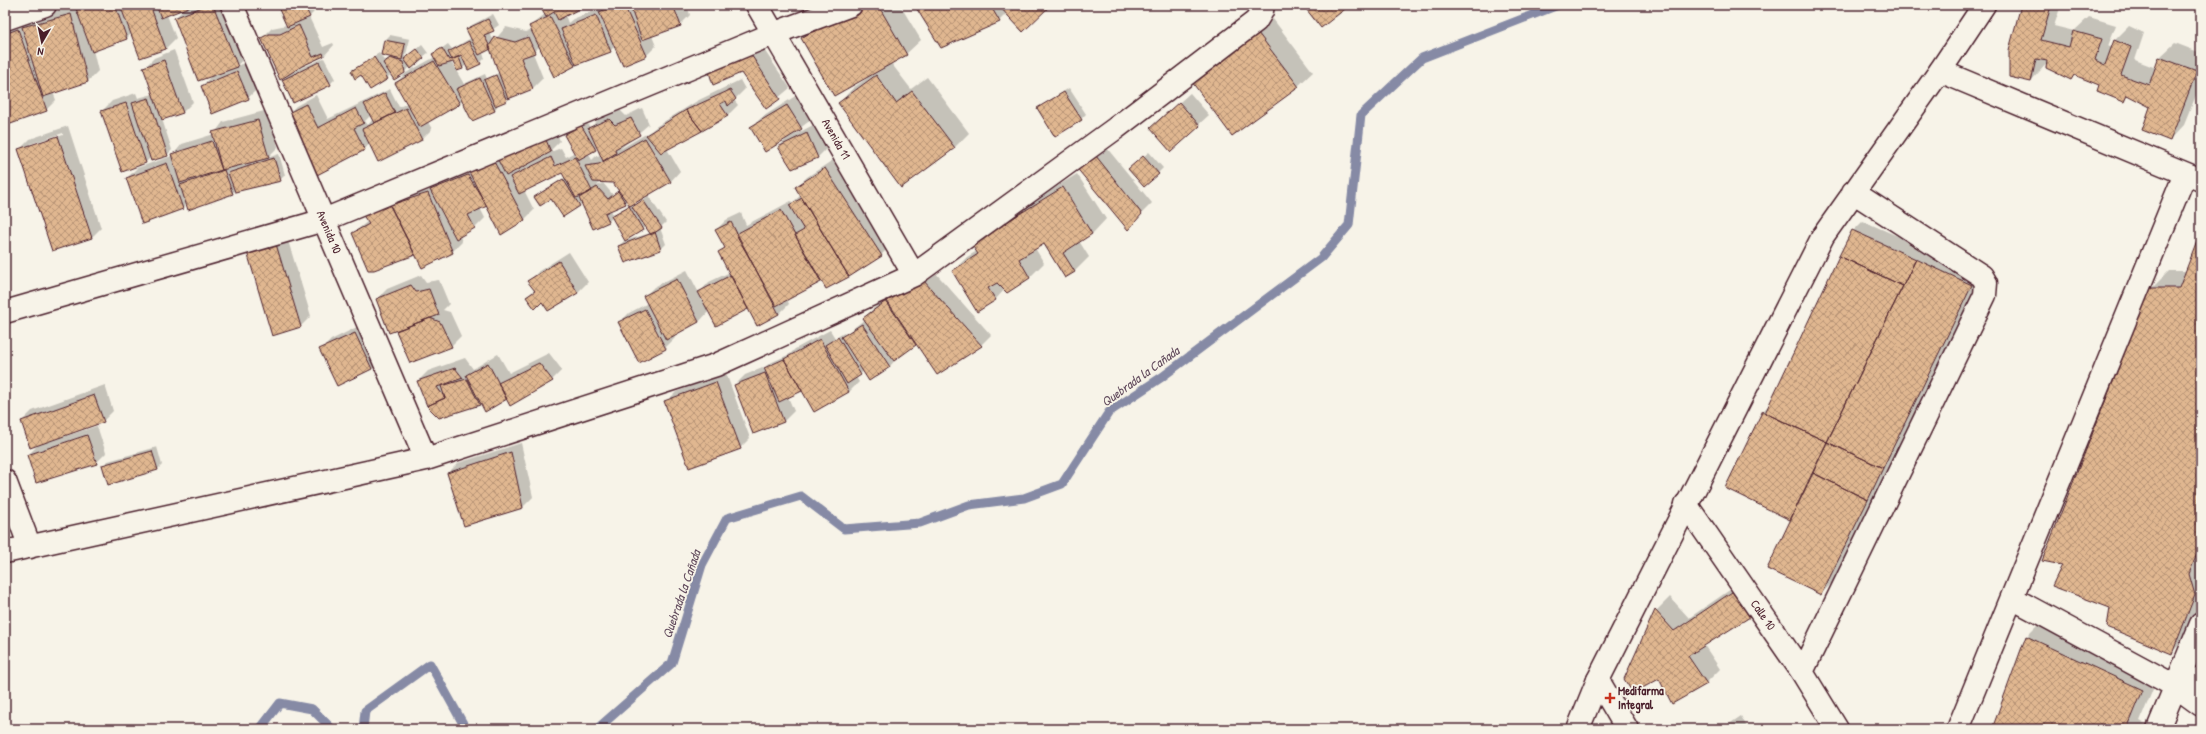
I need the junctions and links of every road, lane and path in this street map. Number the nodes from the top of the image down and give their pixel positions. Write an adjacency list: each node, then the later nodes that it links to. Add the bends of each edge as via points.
1 (45, 5): 7 (street)
2 (232, 5): 12 (street, Avenida 10)
3 (756, 5): 8 (street, Avenida 11)
4 (851, 5): 8 (street)
5 (1263, 5): 13 (street, via 1256,21 1116,128)
6 (1984, 5): 9 (street)
7 (5, 18)
8 (775, 33): 12 (street); 13 (street, Avenida 11)
9 (1940, 71): 10 (street); 11 (street)
10 (2193, 177): 20 (street)
11 (1853, 192): 17 (street, via 1823,236); 22 (street, via 1982,276 1986,283 1985,295)
12 (324, 220): 14 (street); 15 (street, Avenida 10)
13 (914, 275): 15 (street, via 716,365)
14 (5, 312)
15 (426, 459): 18 (street)
16 (5, 481): 18 (street)
17 (1686, 504): 22 (street, Calle 10); 24 (street)
18 (30, 547): 19 (street)
19 (5, 552)
20 (2012, 598): 25 (street); 30 (street)
21 (2201, 624): 25 (street)
22 (1802, 672): 29 (street, Calle 10)
23 (2201, 678): 25 (street)
24 (1598, 680): 27 (street); 28 (street)
25 (2175, 686): 26 (street); 31 (street)
26 (2201, 705)
27 (1578, 729)
28 (1627, 729)
29 (1837, 729)
30 (1958, 729)
31 (2158, 729)

